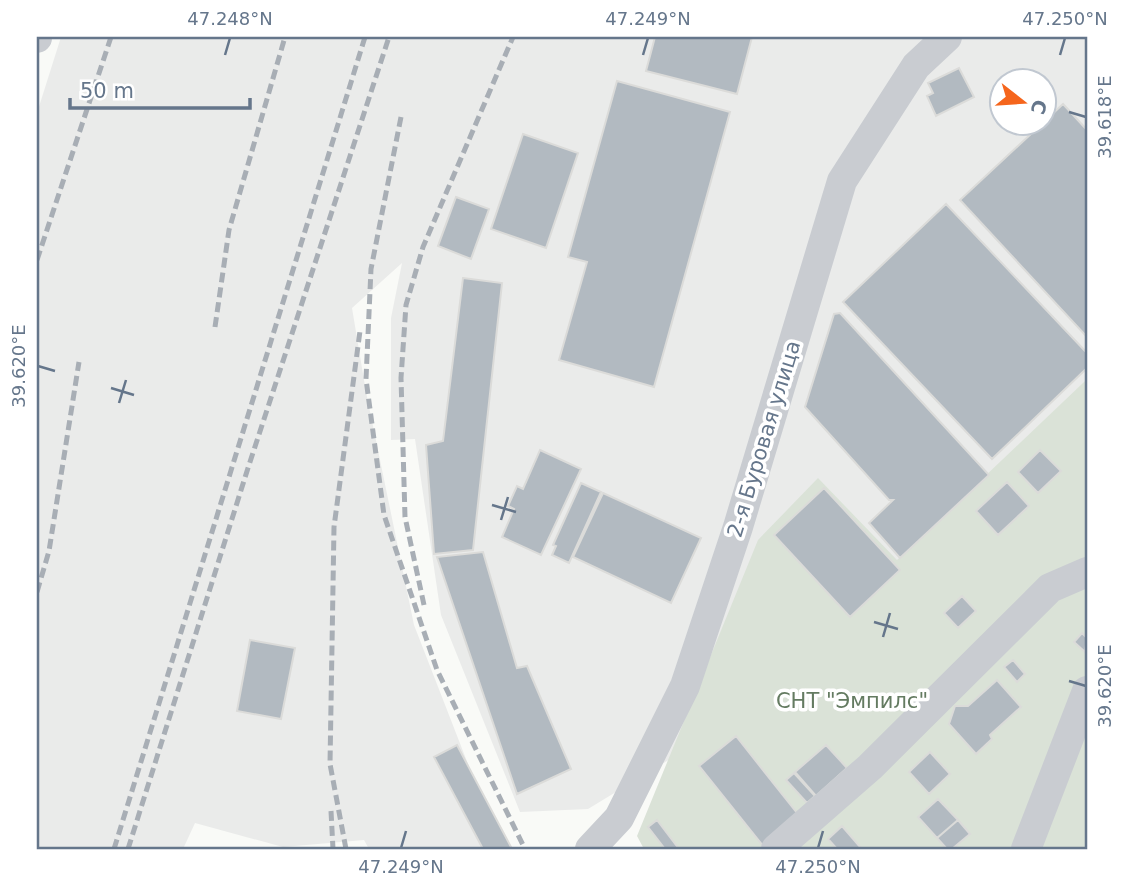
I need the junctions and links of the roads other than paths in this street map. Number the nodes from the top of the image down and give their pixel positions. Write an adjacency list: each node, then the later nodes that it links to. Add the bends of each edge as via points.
1 (947, 37): 4 (street, 2-я Буровая улица, via 916,66 842,181 685,686 620,818)
2 (1087, 572): 5 (street, via 1050,588 870,767)
3 (1087, 691): 6 (street)
4 (590, 849)
5 (776, 849)
6 (1026, 849)

